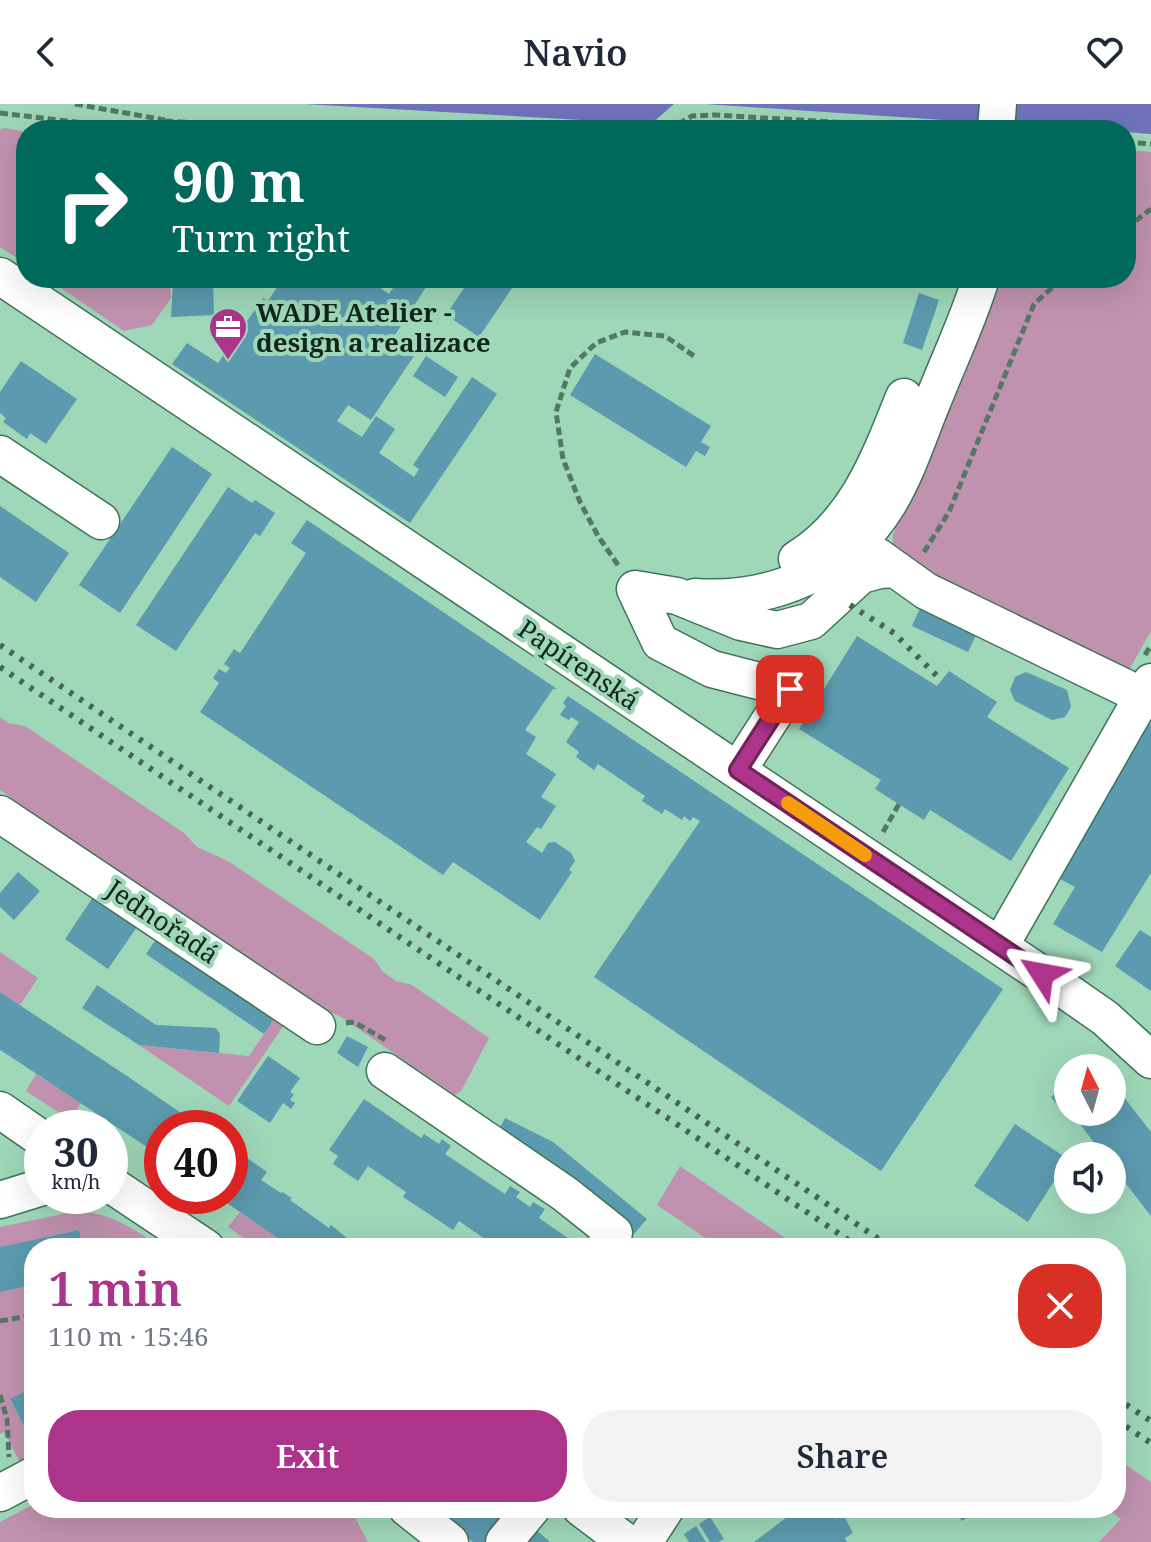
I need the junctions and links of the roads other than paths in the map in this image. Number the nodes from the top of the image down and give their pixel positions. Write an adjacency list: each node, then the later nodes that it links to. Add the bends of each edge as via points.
1 (18, 288): 10 (street, Papírenská)
2 (977, 288): 6 (street, via 896,488)
3 (904, 397): 8 (street, via 868,483 830,534 786,566 714,581)
4 (0, 454): 5 (street)
5 (101, 521)
6 (860, 540): 7 (street); 8 (street, via 818,572 776,590 716,599)
7 (901, 574): 8 (street, via 880,570 861,575 811,621 777,630); 9 (street, via 926,591)
8 (676, 596): 10 (street, via 635,589 660,642 712,669 790,689)
9 (1138, 685): 12 (street)
10 (738, 770): 12 (street, Papírenská)
11 (3, 821): 13 (street, Jednořadá)
12 (1000, 946): 14 (street, Papírenská, via 1105,1018)
13 (317, 1026)
14 (1151, 1060)
15 (385, 1071): 22 (street, via 565,1194 614,1233)
16 (0, 1110): 17 (street)
17 (24, 1127)
18 (24, 1199): 19 (street)
19 (0, 1200)
20 (128, 1205): 21 (street)
21 (188, 1238)
22 (611, 1238)
23 (420, 1518): 27 (street)
24 (524, 1518): 28 (street)
25 (594, 1518): 29 (street)
26 (660, 1518): 30 (street)
27 (450, 1542)
28 (504, 1542)
29 (626, 1542)
30 (644, 1542)

